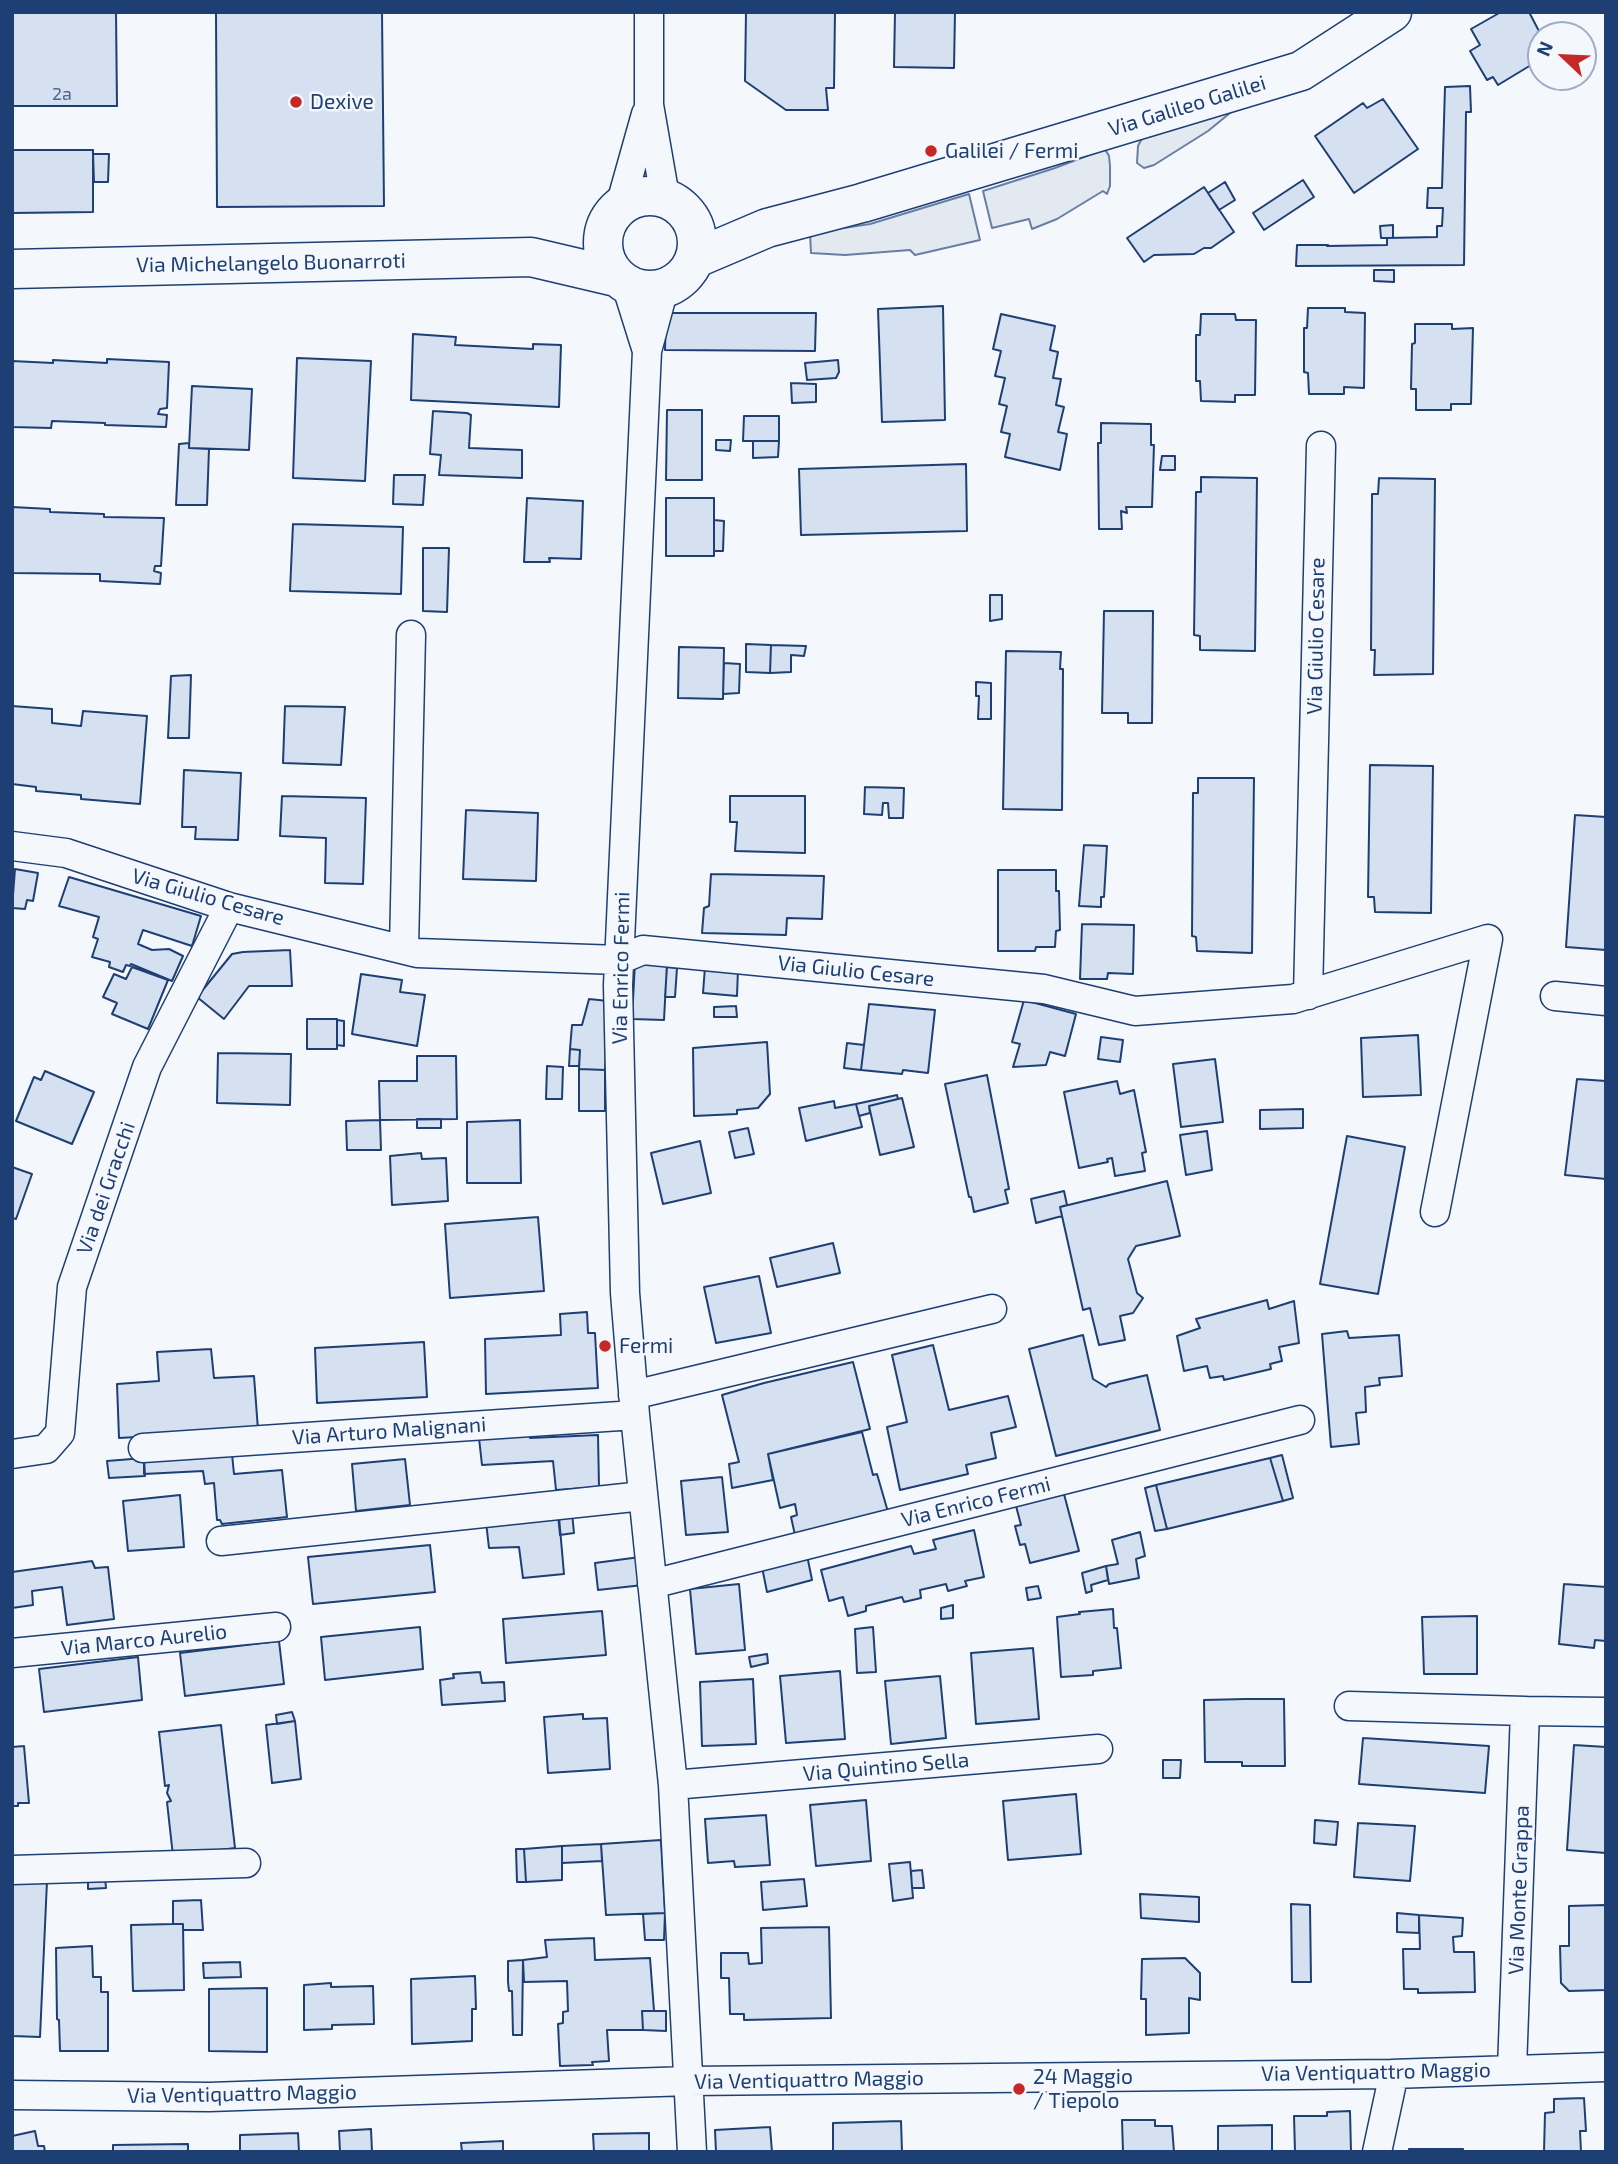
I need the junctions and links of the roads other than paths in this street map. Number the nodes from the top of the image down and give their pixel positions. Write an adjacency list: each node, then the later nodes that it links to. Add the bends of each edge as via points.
1 (649, 12): 3 (street)
2 (1392, 12): 6 (street, Via Galileo Galilei, via 1301,71)
3 (649, 105): 4 (street); 5 (street)
4 (676, 204): 5 (street, via 643,195); 6 (street, Via Galileo Galilei); 8 (street, via 697,235)
5 (614, 213): 7 (street, Via Michelangelo Buonarroti); 10 (street, via 602,251)
6 (767, 228): 8 (street, Via Galileo Galilei)
7 (531, 257): 9 (street, Via Michelangelo Buonarroti); 10 (street, Via Michelangelo Buonarroti)
8 (694, 260): 11 (street, via 684,276)
9 (12, 269)
10 (621, 281): 11 (street, via 645,290); 12 (street, Via Enrico Fermi)
11 (664, 288): 12 (street, Via Enrico Fermi)
12 (647, 351): 18 (street, Via Enrico Fermi)
13 (1321, 446): 19 (street, Via Giulio Cesare)
14 (411, 635): 17 (street)
15 (12, 846): 16 (street, Via Giulio Cesare, via 66,853)
16 (229, 907): 17 (street, Via Giulio Cesare); 27 (street, Via dei Gracchi, via 147,1067 72,1287 60,1433 46,1449)
17 (404, 948): 18 (street, Via Giulio Cesare, via 417,953)
18 (619, 960): 19 (street, Via Giulio Cesare, via 643,950 1044,989 1135,1011); 24 (street, Via Enrico Fermi, via 625,1293)
19 (1308, 995): 22 (street, Via Giulio Cesare, via 1488,939)
20 (1555, 996): 21 (street)
21 (1606, 1000)
22 (1435, 1212)
23 (992, 1309): 24 (street, Via Arturo Malignani)
24 (634, 1405): 26 (street, Via Arturo Malignani); 28 (street, Via Enrico Fermi)
25 (1300, 1420): 30 (street, Via Enrico Fermi)
26 (143, 1448)
27 (12, 1454)
28 (643, 1496): 29 (street); 30 (street, Via Enrico Fermi)
29 (221, 1541)
30 (652, 1584): 37 (street, Via Enrico Fermi)
31 (276, 1627): 32 (street, Via Marco Aurelio)
32 (12, 1653)
33 (1349, 1706): 34 (street)
34 (1525, 1711): 35 (street); 41 (street, Via Monte Grappa)
35 (1606, 1712)
36 (1098, 1749): 37 (street, Via Quintino Sella)
37 (673, 1785): 43 (street, Via Enrico Fermi)
38 (246, 1863): 39 (street)
39 (12, 1870)
40 (1606, 2067): 41 (street, Via Ventiquattro Maggio)
41 (1512, 2069): 42 (street, Via Ventiquattro Maggio)
42 (1391, 2074): 43 (street, Via Ventiquattro Maggio); 46 (street)
43 (689, 2081): 44 (street, Via Ventiquattro Maggio, via 209,2097); 45 (street, Via Enrico Fermi)
44 (12, 2095)
45 (692, 2152)
46 (1377, 2152)

